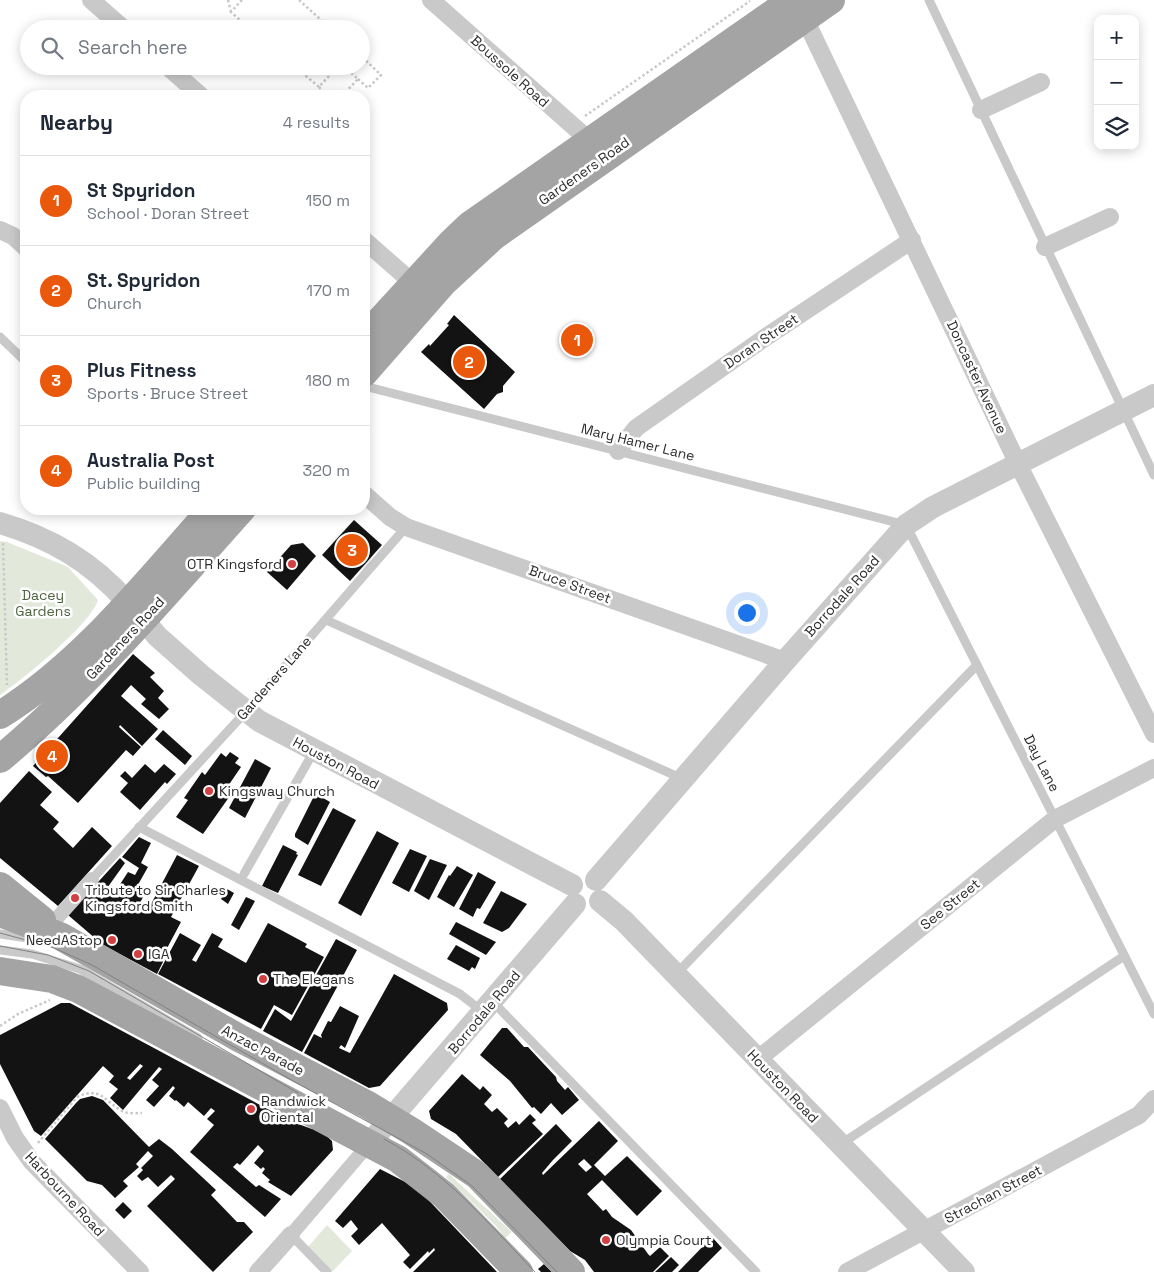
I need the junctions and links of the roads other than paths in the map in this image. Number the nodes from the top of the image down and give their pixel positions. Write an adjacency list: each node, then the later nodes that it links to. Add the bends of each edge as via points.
1 (91, 0): 6 (street)
2 (431, 0): 11 (street, Boussole Road)
3 (831, 0): 5 (main road, Gardeners Road)
4 (929, 0): 10 (lane)
5 (798, 9): 11 (main road, Gardeners Road); 14 (street, Doncaster Avenue); 22 (main road, Gardeners Road, via 494,236 443,283)
6 (114, 20)
7 (176, 75): 9 (street)
8 (1041, 82): 10 (street)
9 (194, 90)
10 (981, 110): 17 (lane)
11 (587, 128): 18 (main road, Gardeners Road, via 470,225)
12 (1110, 217): 17 (street)
13 (0, 230): 15 (street)
14 (912, 240): 26 (street, Doran Street, via 636,428); 27 (street, Doncaster Avenue)
15 (20, 242)
16 (370, 245): 18 (street)
17 (1045, 247): 25 (lane)
18 (413, 283): 19 (main road, Gardeners Road)
19 (370, 331)
20 (0, 337): 21 (lane)
21 (20, 356)
22 (370, 366)
23 (370, 388): 26 (lane, Mary Hamer Lane)
24 (1154, 395): 25 (street, Borrodale Road)
25 (1122, 411): 27 (street, Borrodale Road); 28 (lane)
26 (618, 451): 32 (lane, Mary Hamer Lane)
27 (1018, 464): 32 (street, Borrodale Road, via 933,507); 42 (street, Doncaster Avenue)
28 (1154, 475)
29 (370, 499): 33 (street, Bruce Street)
30 (199, 515): 35 (main road, Gardeners Road)
31 (236, 515): 35 (main road, Gardeners Road)
32 (906, 525): 37 (street, Borrodale Road); 38 (lane, Day Lane)
33 (406, 527): 36 (lane, Gardeners Lane); 37 (street, Bruce Street)
34 (2, 532): 35 (street, Houston Road, via 58,545 89,565)
35 (135, 610): 39 (main road, Gardeners Road, via 37,690); 40 (street, Houston Road, via 157,636); 41 (main road, Gardeners Road)
36 (326, 620): 40 (lane, Gardeners Lane); 47 (lane)
37 (785, 661): 47 (street, Borrodale Road)
38 (977, 665): 48 (lane, Day Lane); 61 (lane)
39 (3, 703)
40 (245, 712): 44 (street, Houston Road); 49 (lane, Gardeners Lane)
41 (30, 733): 43 (main road); 45 (main road, Gardeners Road)
42 (1154, 734)
43 (0, 741)
44 (314, 751): 50 (lane); 54 (street, Houston Road)
45 (0, 759)
46 (1154, 768): 48 (street, See Street)
47 (683, 779): 53 (street, Borrodale Road)
48 (1055, 819): 59 (lane, Day Lane); 66 (street, See Street)
49 (139, 827): 51 (lane, Gardeners Lane); 62 (lane)
50 (244, 874)
51 (92, 879): 57 (street)
52 (0, 886): 57 (main road)
53 (598, 890): 54 (street, via 584,877); 61 (street, Houston Road)
54 (574, 895): 62 (street, Borrodale Road)
55 (0, 913): 57 (main road, Anzac Parade)
56 (0, 934): 57 (lane, Anzac Parade)
57 (54, 938): 65 (lane, Anzac Parade, via 79,956); 71 (main road, Anzac Parade, via 239,1038)
58 (0, 950): 64 (lane, Anzac Parade, via 32,954 80,969)
59 (1124, 956): 63 (lane, Day Lane); 72 (lane)
60 (0, 971): 71 (main road, Anzac Parade, via 52,980 78,989)
61 (676, 974): 66 (street, Houston Road)
62 (488, 1007): 71 (street, Borrodale Road); 84 (lane)
63 (1154, 1014)
64 (211, 1045)
65 (256, 1058)
66 (758, 1059): 72 (street, Houston Road)
67 (279, 1085): 71 (lane, Anzac Parade, via 357,1129)
68 (1154, 1099): 70 (street, Strachan Street)
69 (0, 1108): 79 (street, Harbourne Road, via 27,1155)
70 (1147, 1112): 77 (street, Strachan Street)
71 (381, 1130): 76 (main road, Anzac Parade, via 467,1167); 78 (street); 82 (main road, Anzac Parade, via 398,1159 424,1178)
72 (840, 1145): 77 (street, Houston Road)
73 (425, 1152): 74 (lane)
74 (462, 1177)
75 (482, 1195): 76 (lane, Anzac Parade)
76 (511, 1210): 83 (main road, Anzac Parade)
77 (925, 1231): 85 (street, Strachan Street); 86 (street, Houston Road)
78 (291, 1235): 80 (street); 81 (lane)
79 (140, 1272)
80 (258, 1272)
81 (327, 1272)
82 (519, 1272)
83 (571, 1272)
84 (756, 1272)
85 (847, 1272)
86 (964, 1272)

